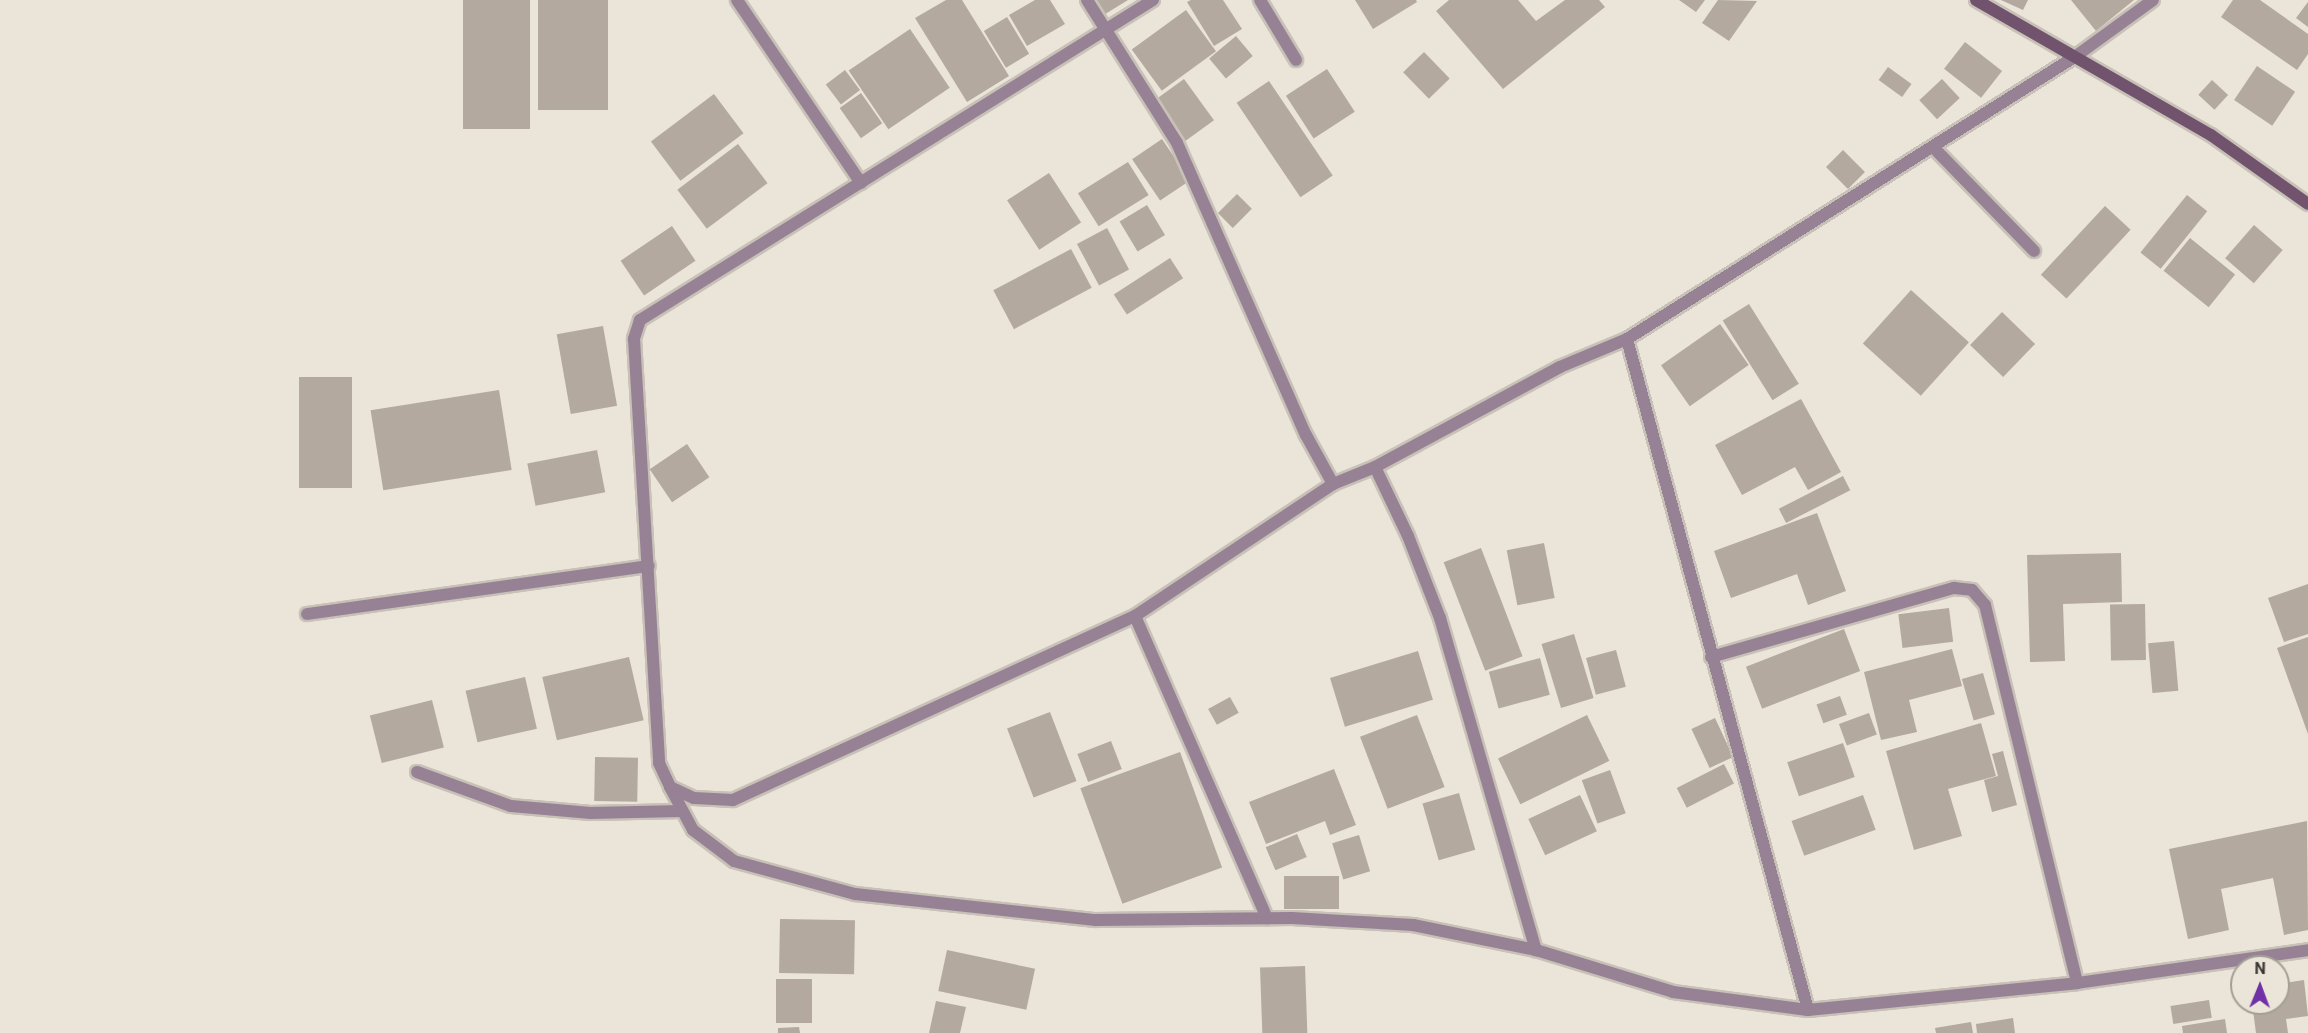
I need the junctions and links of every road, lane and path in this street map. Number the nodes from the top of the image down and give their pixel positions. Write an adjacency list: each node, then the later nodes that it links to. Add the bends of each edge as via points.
1 (737, 0): 11 (street)
2 (1087, 0): 7 (street)
3 (1153, 0): 7 (street)
4 (1260, 0): 9 (street)
5 (1976, 0): 8 (street)
6 (2153, 0): 8 (street)
7 (1106, 30): 11 (street); 16 (street, via 1176,143 1306,435)
8 (2076, 56): 10 (street); 12 (street, via 2211,135)
9 (1296, 60)
10 (1933, 147): 13 (street); 14 (street)
11 (861, 183): 17 (street, via 640,320 634,339)
12 (2308, 204)
13 (2034, 251)
14 (1627, 339): 15 (street, via 1560,367); 20 (street)
15 (1375, 467): 16 (street); 26 (street, via 1440,618)
16 (1333, 484): 19 (street)
17 (649, 566): 18 (street); 22 (street, via 659,763)
18 (307, 614)
19 (1135, 616): 22 (street, via 733,800 694,798); 24 (street)
20 (1712, 657): 27 (street, via 1954,588 1972,590 1985,605); 28 (street)
21 (417, 772): 23 (street, via 511,806 591,813)
22 (670, 787): 23 (street)
23 (681, 811): 24 (street, via 693,830 734,861 855,894 1096,920)
24 (1267, 918): 26 (street, via 1413,925)
25 (2308, 950): 27 (street)
26 (1536, 951): 28 (street, via 1673,992)
27 (2077, 983): 28 (street)
28 (1808, 1010)

